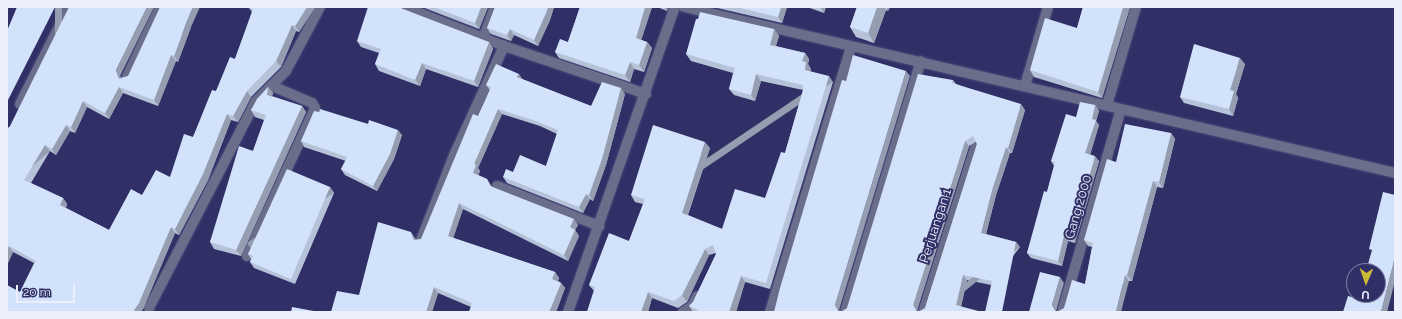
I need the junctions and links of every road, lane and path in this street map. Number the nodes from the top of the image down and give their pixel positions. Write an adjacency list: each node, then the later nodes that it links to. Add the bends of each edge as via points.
1 (69, 7): 20 (street)
2 (160, 7): 14 (street)
3 (320, 7): 15 (street, via 297,55)
4 (404, 7): 10 (street)
5 (495, 7): 10 (street)
6 (675, 7): 17 (street)
7 (684, 7): 12 (street)
8 (1048, 7): 16 (street)
9 (1136, 7): 18 (street)
10 (483, 38): 11 (street)
11 (504, 46): 17 (street); 25 (street, via 455,153)
12 (851, 47): 13 (street); 31 (street)
13 (921, 62): 16 (street); 32 (street)
14 (126, 79)
15 (272, 86): 26 (street, via 312,103 315,108); 28 (street, via 256,101)
16 (1024, 86): 18 (street)
17 (646, 94): 24 (street)
18 (1107, 105): 19 (street)
19 (1121, 109): 22 (street); 34 (street, Gang 2000)
20 (14, 117)
21 (975, 148): 33 (street, Perjuangan 1)
22 (1395, 173)
23 (497, 186): 24 (street)
24 (599, 226): 29 (street)
25 (421, 240)
26 (247, 256)
27 (702, 286): 30 (street, via 692,306)
28 (149, 308)
29 (568, 312)
30 (683, 312)
31 (770, 312)
32 (845, 312)
33 (923, 312)
34 (1062, 312)

